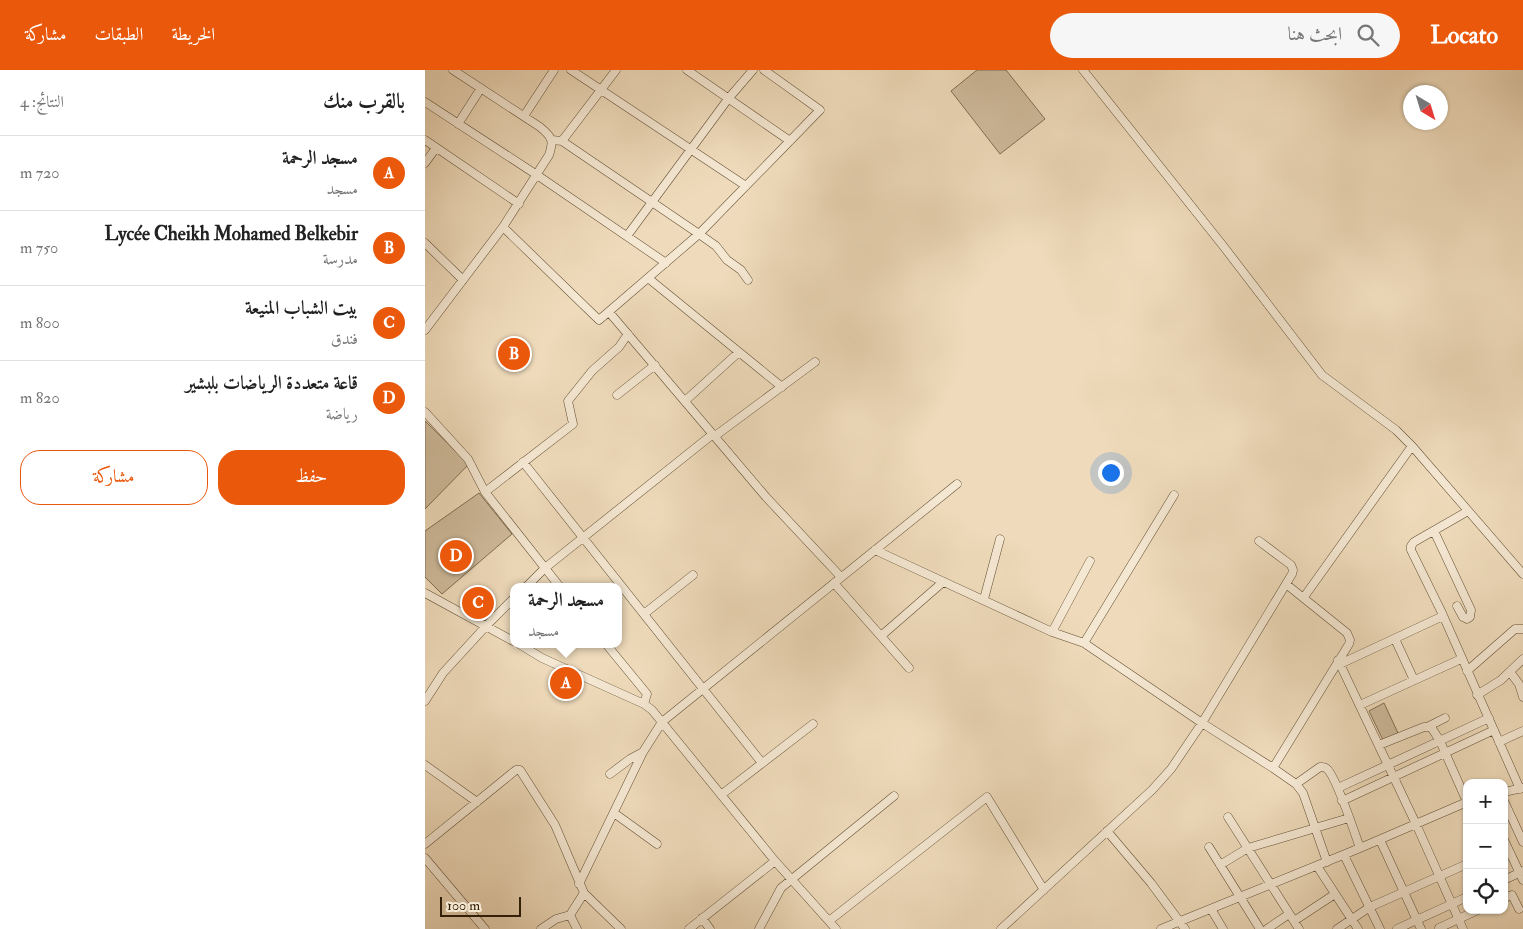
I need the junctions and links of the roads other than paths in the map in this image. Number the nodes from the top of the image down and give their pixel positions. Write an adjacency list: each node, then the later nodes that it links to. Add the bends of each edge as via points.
1 (453, 70): 9 (street)
2 (554, 70): 13 (street)
3 (571, 70): 10 (street)
4 (616, 70): 10 (street)
5 (687, 70): 11 (street)
6 (753, 70): 11 (street)
7 (764, 70): 18 (street, via 820,110)
8 (1083, 70): 45 (street, via 1322,375 1396,430)
9 (481, 88): 13 (street); 14 (street)
10 (601, 90): 17 (street); 20 (street)
11 (728, 99): 18 (street); 20 (street)
12 (425, 102): 14 (street)
13 (524, 116): 16 (street, via 549,134)
14 (458, 124): 22 (street)
15 (425, 140): 19 (street)
16 (552, 140): 17 (street); 22 (street, via 549,155)
17 (562, 141): 24 (street)
18 (790, 141): 23 (street)
19 (436, 148): 21 (street); 25 (street)
20 (691, 149): 23 (street); 24 (street)
21 (425, 163)
22 (537, 175): 25 (street); 28 (street)
23 (746, 186): 27 (street)
24 (652, 202): 27 (street); 28 (street)
25 (519, 204): 26 (street)
26 (503, 227): 32 (street); 34 (street, via 599,320)
27 (699, 234): 30 (street); 33 (street, via 716,246)
28 (627, 236): 30 (street)
29 (425, 243): 32 (street)
30 (665, 263): 31 (street)
31 (648, 278): 34 (street); 37 (street)
32 (463, 280): 35 (street)
33 (748, 280)
34 (609, 312): 36 (street)
35 (425, 330)
36 (628, 334): 39 (street); 46 (street, via 619,347 592,370 568,401 573,424)
37 (739, 352): 40 (street); 42 (street)
38 (815, 362): 40 (street)
39 (655, 365): 41 (street); 42 (street)
40 (782, 387): 44 (street)
41 (617, 395)
42 (685, 401): 44 (street)
43 (425, 412): 48 (street, via 468,459)
44 (714, 435): 52 (street); 60 (street, via 766,497)
45 (1412, 446): 50 (street); 69 (street)
46 (523, 462): 48 (street); 52 (street)
47 (957, 484): 55 (street)
48 (485, 492): 57 (street)
49 (1174, 496): 82 (street)
50 (1469, 511): 51 (street); 58 (street)
51 (1434, 531): 72 (street); 75 (street, via 1414,542 1411,548)
52 (583, 538): 57 (street); 64 (street)
53 (1000, 539): 70 (street)
54 (1259, 541): 66 (street, via 1292,567 1293,574)
55 (875, 550): 60 (street); 61 (street)
56 (1090, 562): 78 (street)
57 (545, 568): 62 (street); 63 (street)
58 (1523, 574)
59 (693, 575): 74 (street)
60 (841, 577): 65 (street)
61 (943, 582): 70 (street); 79 (street)
62 (530, 583)
63 (557, 583)
64 (619, 583)
65 (834, 583): 79 (street); 92 (street)
66 (1287, 584): 69 (street); 101 (street)
67 (622, 587): 74 (street)
68 (425, 593): 76 (street)
69 (1304, 597): 87 (street, via 1348,635 1349,644)
70 (984, 599): 78 (street)
71 (510, 602): 76 (street)
72 (1467, 602): 73 (street); 73 (street, via 1471,612 1469,618 1462,616)
73 (1457, 606): 75 (street)
74 (644, 614): 92 (street)
75 (1443, 615): 80 (street); 85 (street)
76 (487, 625): 81 (street); 95 (street, via 443,673)
77 (1523, 629): 89 (street, via 1517,628)
78 (1053, 632): 82 (street)
79 (881, 636): 88 (street)
80 (1395, 638): 87 (street); 91 (street)
81 (510, 639)
82 (1084, 643): 101 (street)
83 (526, 648): 96 (street)
84 (609, 648): 96 (street, via 647,694)
85 (1461, 659): 89 (street); 91 (street)
86 (1523, 659): 90 (street)
87 (1339, 662): 97 (street); 114 (street)
88 (909, 668)
89 (1467, 671): 93 (street)
90 (1510, 672): 93 (street); 94 (street)
91 (1414, 680): 97 (street)
92 (703, 689): 100 (street); 111 (street)
93 (1477, 695): 99 (street)
94 (1523, 697)
95 (425, 701)
96 (644, 704): 100 (street)
97 (1360, 705): 108 (street)
98 (1445, 718): 103 (street)
99 (1489, 718): 104 (street); 106 (street)
100 (663, 722): 109 (street); 122 (street)
101 (1202, 723): 114 (street); 134 (street, via 1171,769)
102 (813, 724): 111 (street)
103 (1429, 726): 106 (street); 108 (street)
104 (1494, 730): 107 (street); 110 (street)
105 (1523, 731): 107 (street)
106 (1440, 741): 110 (street); 113 (street)
107 (1499, 742): 119 (street)
108 (1379, 745): 113 (street)
109 (643, 752): 115 (street); 128 (street)
110 (1445, 753): 116 (street); 121 (street)
111 (762, 763): 122 (street)
112 (425, 765): 125 (street)
113 (1388, 765): 116 (street); 118 (street)
114 (1273, 768): 117 (street)
115 (610, 774)
116 (1393, 777): 124 (street); 131 (street)
117 (1296, 784): 118 (street, via 1323,767); 132 (street)
118 (1338, 788): 124 (street)
119 (1522, 788): 120 (street)
120 (1508, 791)
121 (1463, 793)
122 (721, 795): 146 (street)
123 (894, 796): 153 (street)
124 (1342, 801): 130 (street)
125 (477, 802): 138 (street); 155 (street, via 520,770 555,825)
126 (1463, 804): 131 (street)
127 (1508, 809): 133 (street)
128 (614, 813): 139 (street); 155 (street)
129 (1228, 817): 141 (street)
130 (1349, 818): 132 (street); 142 (street)
131 (1416, 824): 135 (street); 152 (street)
132 (1315, 828): 141 (street); 147 (street)
133 (1518, 830): 136 (street); 137 (street)
134 (1107, 831): 157 (street); 178 (street)
135 (1380, 840): 142 (street); 158 (street)
136 (1508, 840)
137 (1523, 842)
138 (425, 844)
139 (657, 844)
140 (1209, 848): 148 (street)
141 (1247, 848): 148 (street); 156 (street)
142 (1360, 848): 144 (street)
143 (1508, 849): 151 (street)
144 (1345, 855): 147 (street); 167 (street)
145 (425, 858): 180 (street)
146 (775, 861): 153 (street); 172 (street)
147 (1327, 862): 149 (street)
148 (1220, 865): 162 (street)
149 (1317, 866): 156 (street); 160 (street)
150 (1463, 866): 152 (street)
151 (1522, 875): 154 (street)
152 (1439, 876): 158 (street); 166 (street)
153 (791, 879): 177 (street); 185 (street, via 781,888)
154 (1508, 879)
155 (579, 884): 159 (street)
156 (1271, 885): 162 (street); 173 (street)
157 (1044, 890): 177 (street, via 987,797); 187 (street)
158 (1404, 892): 167 (street); 176 (street)
159 (584, 893): 171 (street); 182 (street)
160 (1335, 894): 173 (street); 174 (street)
161 (1508, 896): 165 (street, via 1512,895)
162 (1240, 897): 168 (street); 191 (street)
163 (1523, 898): 165 (street)
164 (1463, 899): 166 (street)
165 (1515, 901): 169 (street)
166 (1452, 904): 175 (street); 176 (street)
167 (1370, 907): 174 (street); 196 (street)
168 (1211, 909): 178 (street); 190 (street)
169 (1519, 909)
170 (1470, 914): 175 (street)
171 (570, 916): 179 (street); 181 (street, via 555,919)
172 (702, 918): 183 (street); 184 (street)
173 (1291, 918): 192 (street); 193 (street)
174 (1352, 919): 194 (street); 195 (street)
175 (1459, 919): 199 (street); 200 (street)
176 (1417, 920): 197 (street); 198 (street)
177 (829, 921): 186 (street)
178 (1180, 921): 188 (street); 189 (street)
179 (574, 927)
180 (485, 929)
181 (541, 929)
182 (621, 929)
183 (689, 929)
184 (710, 929)
185 (759, 929)
186 (836, 929)
187 (1001, 929)
188 (1161, 929)
189 (1185, 929)
190 (1223, 929)
191 (1259, 929)
192 (1267, 929)
193 (1299, 929)
194 (1337, 929)
195 (1358, 929)
196 (1380, 929)
197 (1397, 929)
198 (1421, 929)
199 (1440, 929)
200 (1463, 929)

